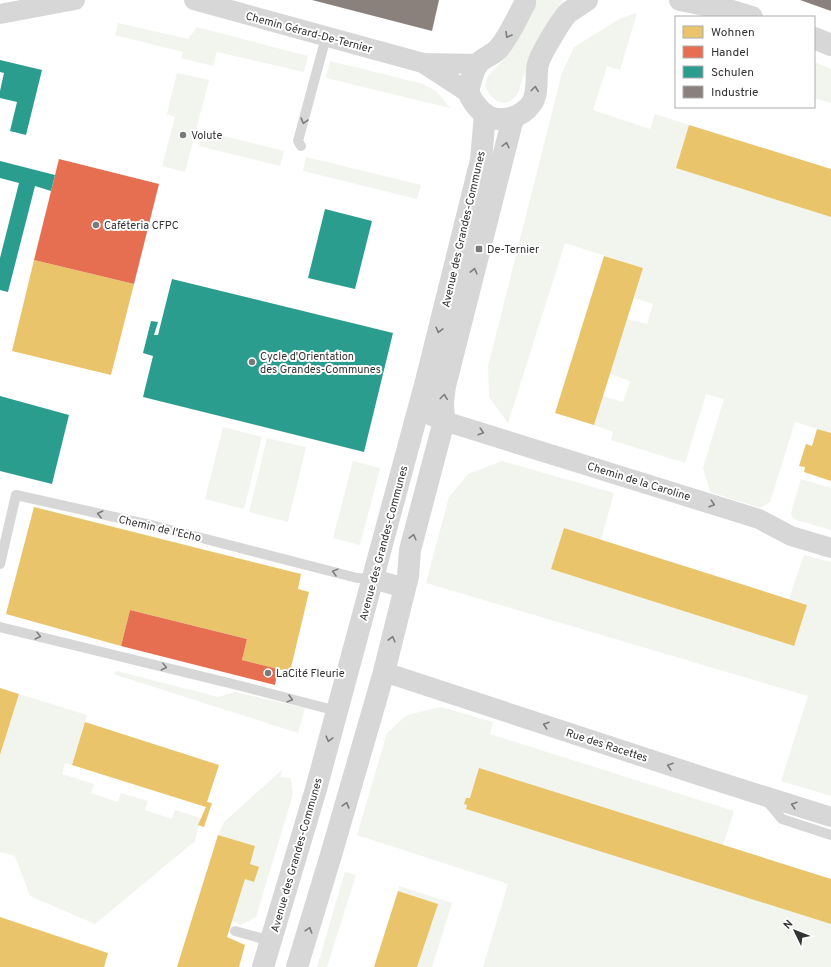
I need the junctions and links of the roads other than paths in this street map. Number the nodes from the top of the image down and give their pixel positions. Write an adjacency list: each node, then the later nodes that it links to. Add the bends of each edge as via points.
1 (76, 0): 6 (street)
2 (194, 0): 8 (street, Chemin Gérard-De-Ternier)
3 (525, 0): 12 (street, one-way to 12, via 499,49)
4 (587, 0): 15 (street, one-way to 4, via 532,103 538,63 560,24 568,13)
5 (680, 0): 7 (street)
6 (0, 14)
7 (749, 16)
8 (326, 37): 11 (street, Chemin Gérard-De-Ternier); 16 (lane, one-way to 16, via 298,141)
9 (815, 38): 10 (street)
10 (831, 45)
11 (423, 63): 12 (street, Chemin Gérard-De-Ternier); 13 (street, Chemin Gérard-De-Ternier)
12 (478, 64): 13 (street)
13 (469, 93): 14 (street, via 477,107)
14 (485, 114): 15 (street, via 497,119); 17 (street, Avenue des Grandes-Communes, one-way to 17, via 481,160)
15 (513, 118): 18 (street, Avenue des Grandes-Communes, one-way to 15, via 445,386)
16 (301, 146)
17 (420, 404): 18 (street, Chemin de la Caroline, via 430,415); 21 (street, Avenue des Grandes-Communes)
18 (444, 421): 19 (street, Chemin de la Caroline, one-way to 19, via 759,519 791,536); 22 (street, Avenue des Grandes-Communes, one-way to 18, via 410,550)
19 (831, 548)
20 (1, 559): 21 (lane, Chemin de l'Echo, one-way to 20, via 357,578 155,526 16,495)
21 (373, 579): 22 (street); 25 (street, Avenue des Grandes-Communes)
22 (405, 588): 24 (street, Avenue des Grandes-Communes, one-way to 22)
23 (0, 627): 25 (lane, one-way to 25)
24 (384, 672): 26 (street, Rue des Racettes, one-way to 24, via 763,796); 30 (street, Avenue des Grandes-Communes, one-way to 24)
25 (337, 711): 28 (street, Avenue des Grandes-Communes, one-way to 28)
26 (828, 831)
27 (235, 931): 28 (lane)
28 (271, 941): 29 (street, Avenue des Grandes-Communes)
29 (263, 967)
30 (297, 967)

